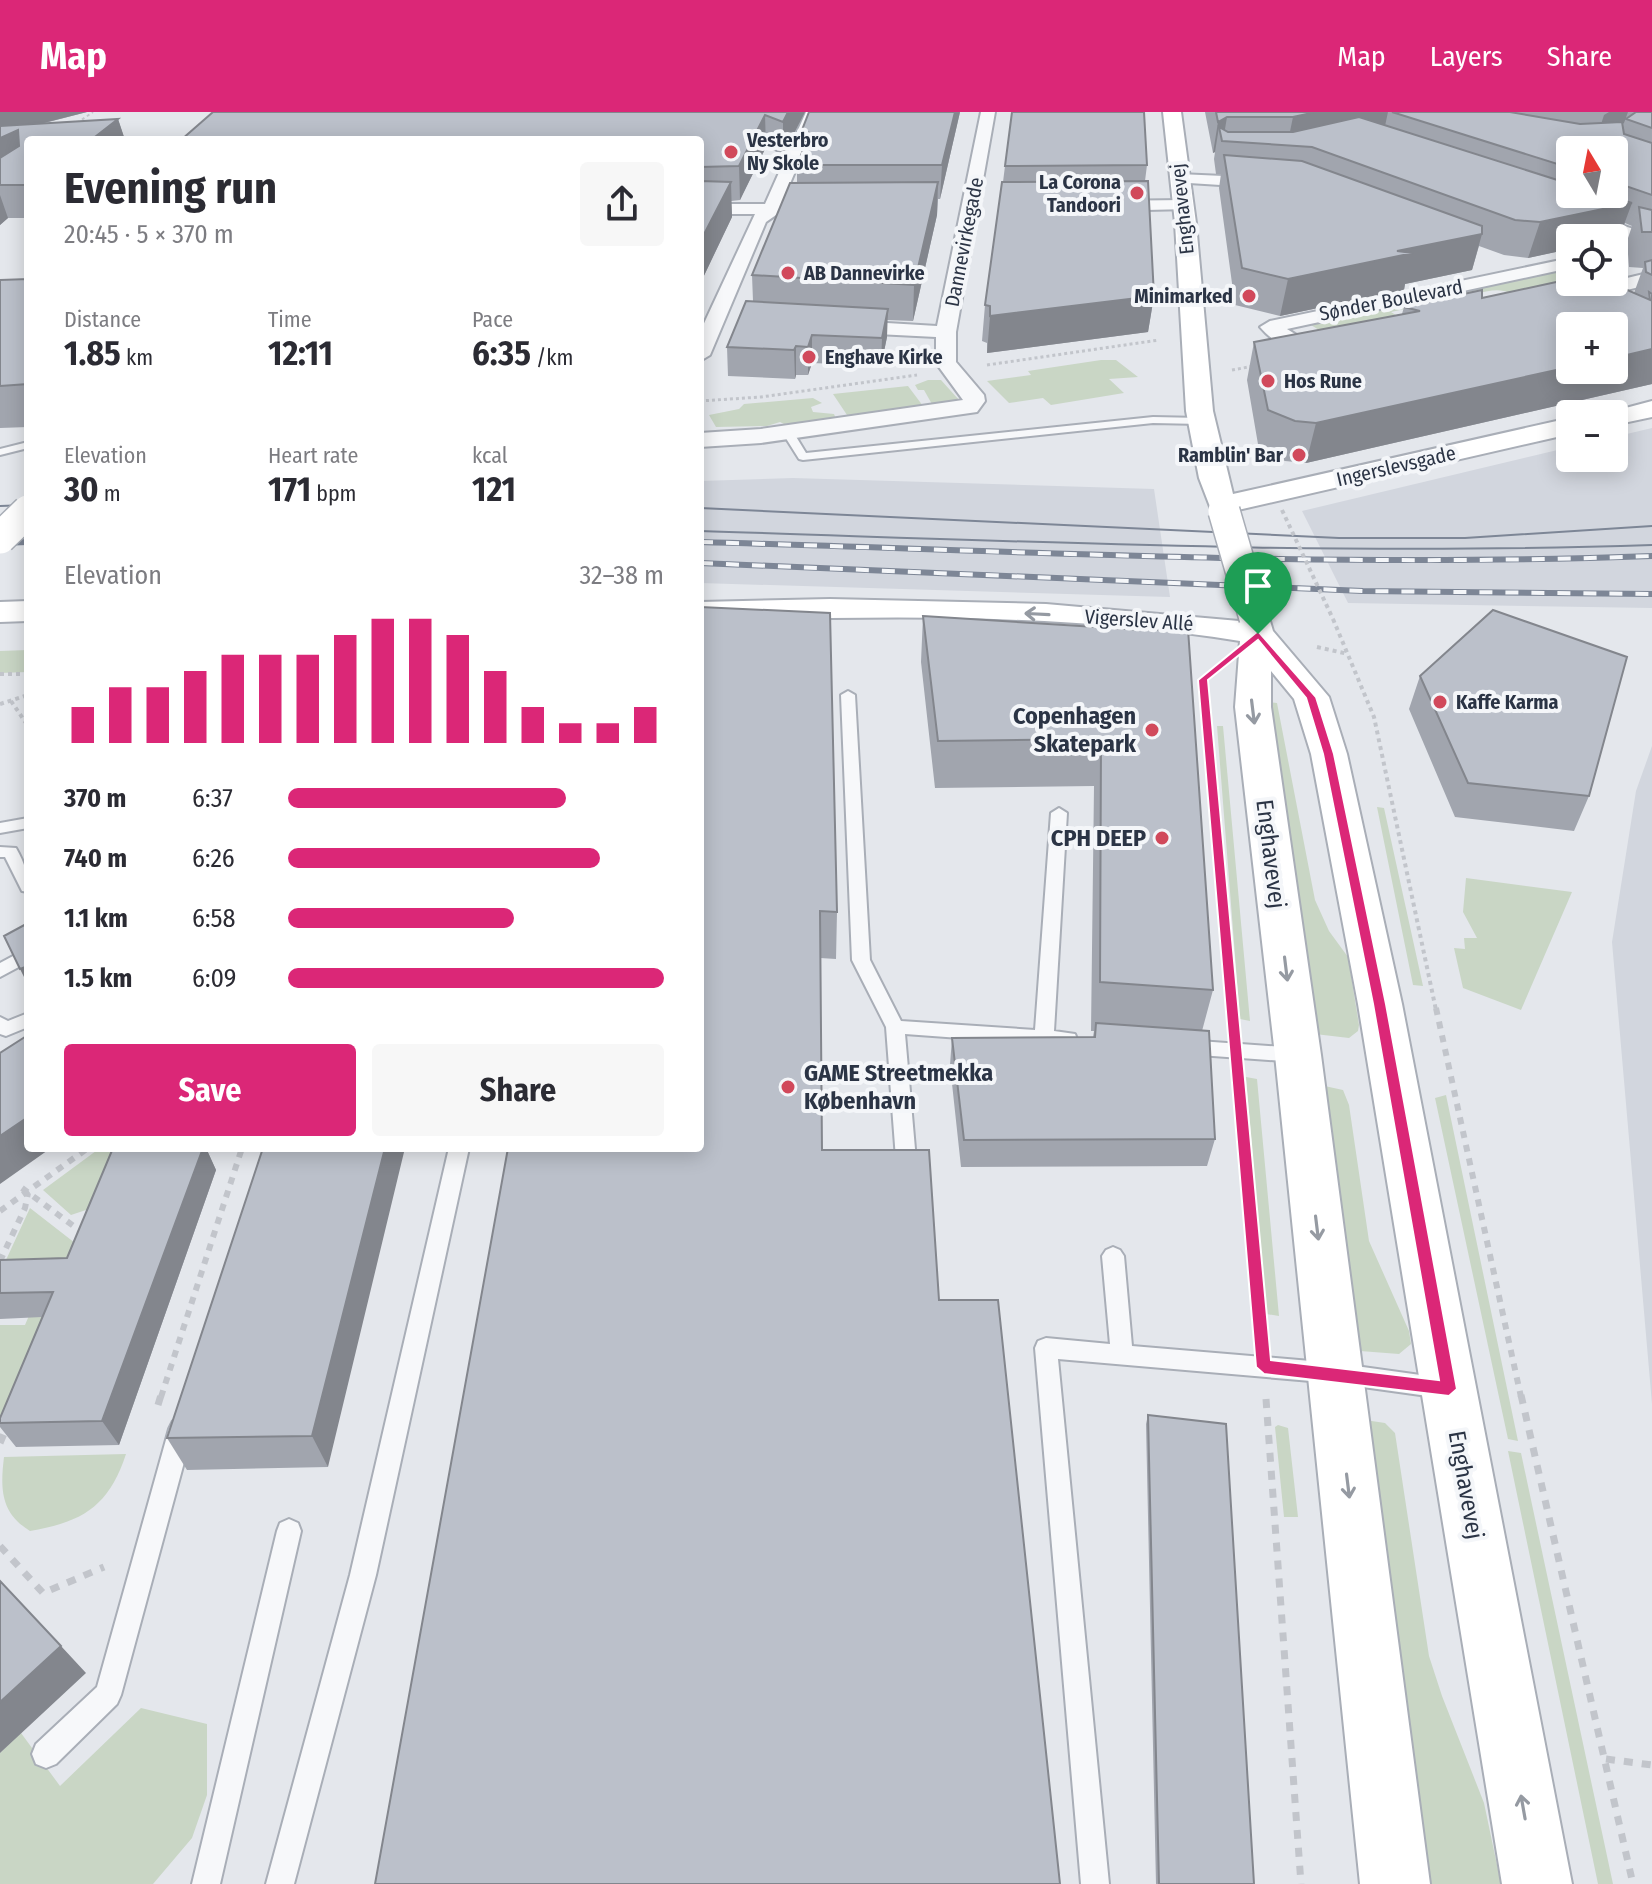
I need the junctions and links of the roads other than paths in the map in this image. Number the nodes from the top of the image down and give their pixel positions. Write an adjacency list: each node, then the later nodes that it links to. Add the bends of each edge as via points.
1 (813, 112): 10 (street)
2 (988, 112): 26 (street, Dannevirkegade)
3 (1172, 112): 4 (street, Enghavevej, via 1184,154)
4 (1179, 179): 5 (street); 6 (street, Enghavevej)
5 (1278, 179)
6 (1184, 205): 7 (street); 30 (street, Enghavevej)
7 (1077, 207)
8 (704, 209): 10 (street)
9 (847, 210): 10 (street)
10 (770, 211): 23 (street, via 759,220)
11 (1563, 211): 12 (street)
12 (1652, 243): 13 (street)
13 (1628, 250)
14 (1497, 262): 16 (street)
15 (1556, 266): 16 (street, Sønder Boulevard)
16 (1526, 273): 27 (street, Sønder Boulevard, via 1270,327 1306,350)
17 (1652, 278): 18 (street)
18 (1628, 284)
19 (1577, 296): 21 (street)
20 (1583, 296): 22 (street)
21 (1551, 302)
22 (1609, 308)
23 (708, 317): 24 (street)
24 (739, 320)
25 (811, 325): 26 (street)
26 (946, 332): 32 (street, Dannevirkegade, via 946,363 973,395 964,410)
27 (1351, 346)
28 (1652, 409): 29 (street)
29 (1628, 414)
30 (1201, 421): 32 (lane, via 1138,421 803,457); 38 (street, Enghavevej, via 1209,471)
31 (1556, 429): 38 (street, Ingerslevsgade)
32 (788, 432): 33 (street)
33 (704, 436)
34 (0, 443): 35 (lane)
35 (24, 443)
36 (24, 444): 37 (lane)
37 (0, 452)
38 (1223, 508): 45 (street, Enghavevej, bridge)
39 (24, 515): 40 (street, bridge)
40 (0, 538)
41 (24, 611): 42 (street)
42 (0, 612)
43 (704, 612): 45 (street, Vigerslev Allé, one-way to 43, via 972,610)
44 (704, 620): 45 (street, Vigerslev Allé, via 1142,644 1202,643)
45 (1256, 626): 60 (street, Enghavevej, one-way to 60, via 1250,683); 66 (street, Enghavevej, via 1311,697 1329,754)
46 (848, 695): 56 (lane, via 861,960)
47 (1059, 813): 57 (lane)
48 (24, 824): 49 (lane)
49 (0, 828)
50 (0, 852): 51 (lane, via 10,852)
51 (24, 879)
52 (24, 956): 53 (lane)
53 (0, 971)
54 (24, 1022): 55 (lane, via 6,1029)
55 (0, 1024)
56 (895, 1027): 57 (lane); 62 (lane)
57 (1044, 1037): 58 (lane)
58 (1092, 1041)
59 (1171, 1046): 60 (lane)
60 (1298, 1055): 65 (street, Enghavevej, one-way to 65)
61 (458, 1152): 71 (lane, via 363,1575)
62 (907, 1172)
63 (1113, 1256): 64 (lane)
64 (1122, 1354): 65 (lane); 72 (lane, via 1046,1348)
65 (1334, 1373): 66 (lane); 73 (street, Enghavevej, one-way to 73)
66 (1449, 1389): 74 (street, Enghavevej, one-way to 66)
67 (186, 1412): 69 (lane, via 108,1695)
68 (289, 1531): 70 (lane)
69 (46, 1754)
70 (206, 1884)
71 (280, 1884)
72 (1095, 1884)
73 (1395, 1884)
74 (1537, 1884)

